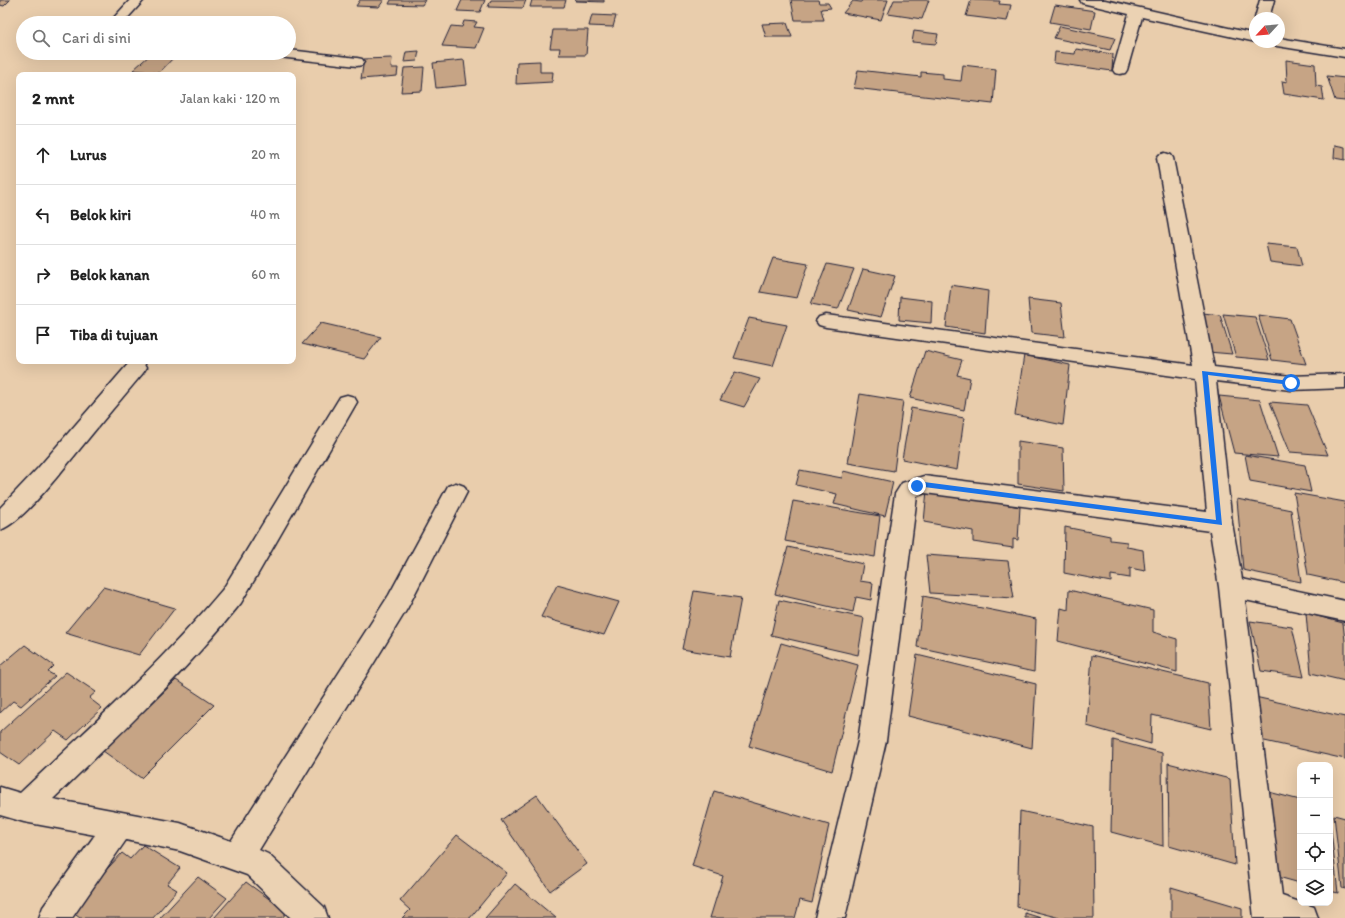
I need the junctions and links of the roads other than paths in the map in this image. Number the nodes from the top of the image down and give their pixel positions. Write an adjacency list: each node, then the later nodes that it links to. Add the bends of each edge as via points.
1 (138, 0): 6 (street)
2 (1087, 0): 4 (street)
3 (1267, 0): 5 (street)
4 (1137, 11): 7 (street); 12 (street)
5 (1264, 12)
6 (123, 16)
7 (1249, 37)
8 (1285, 43): 9 (street)
9 (1345, 53)
10 (296, 55): 11 (street)
11 (357, 62)
12 (1120, 70)
13 (1165, 158): 16 (street)
14 (826, 321): 16 (street)
15 (136, 368): 20 (street, via 46,474)
16 (1205, 373): 17 (street, via 1291,383); 21 (street)
17 (1345, 381)
18 (347, 402): 24 (street, via 232,596 210,624 185,654)
19 (456, 492): 26 (street, via 398,602)
20 (0, 521)
21 (1220, 523): 22 (street); 30 (street, via 924,484 910,489 906,494 872,741)
22 (1231, 587): 23 (street); 27 (street)
23 (1345, 611)
24 (12, 804): 25 (street)
25 (119, 825): 26 (street, via 180,837); 28 (street)
26 (238, 857): 29 (street, via 257,864)
27 (1269, 913): 31 (street)
28 (54, 918)
29 (313, 918)
30 (830, 918)
31 (1303, 918)

